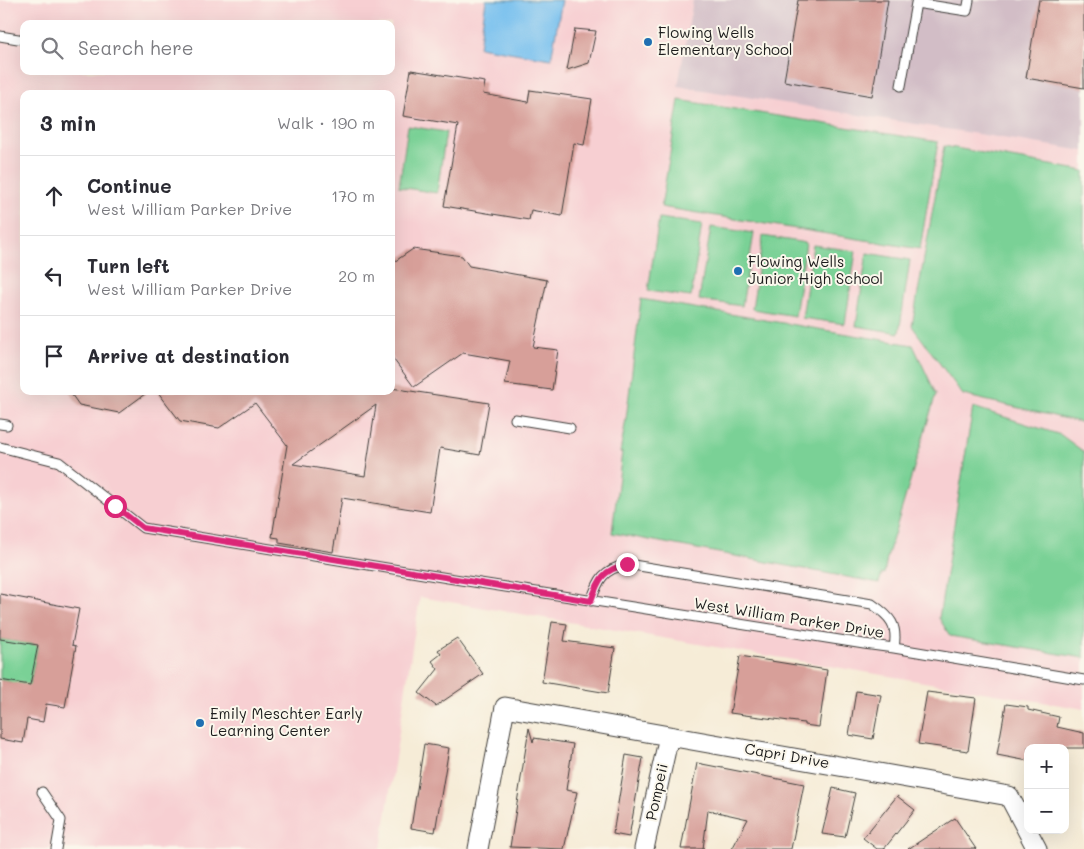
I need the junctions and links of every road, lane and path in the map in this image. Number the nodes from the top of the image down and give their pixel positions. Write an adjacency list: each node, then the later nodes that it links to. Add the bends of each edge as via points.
1 (969, 0): 4 (lane, via 967,11 916,3)
2 (3, 37): 3 (lane)
3 (20, 39)
4 (900, 86)
5 (515, 419): 6 (lane)
6 (570, 428)
7 (0, 447): 8 (lane, West William Parker Drive, via 59,462 143,528)
8 (591, 601): 9 (lane, West William Parker Drive); 9 (lane, West William Parker Drive, via 599,580 611,568 627,564 872,604 888,615 896,634)
9 (894, 648): 10 (lane)
10 (1084, 680)
11 (669, 736): 14 (street, Capri Drive, via 505,707); 15 (street, Pompeii); 16 (street, Capri Drive, via 1009,796)
12 (42, 792): 13 (lane, via 61,820)
13 (56, 849)
14 (478, 849)
15 (644, 849)
16 (1037, 849)

